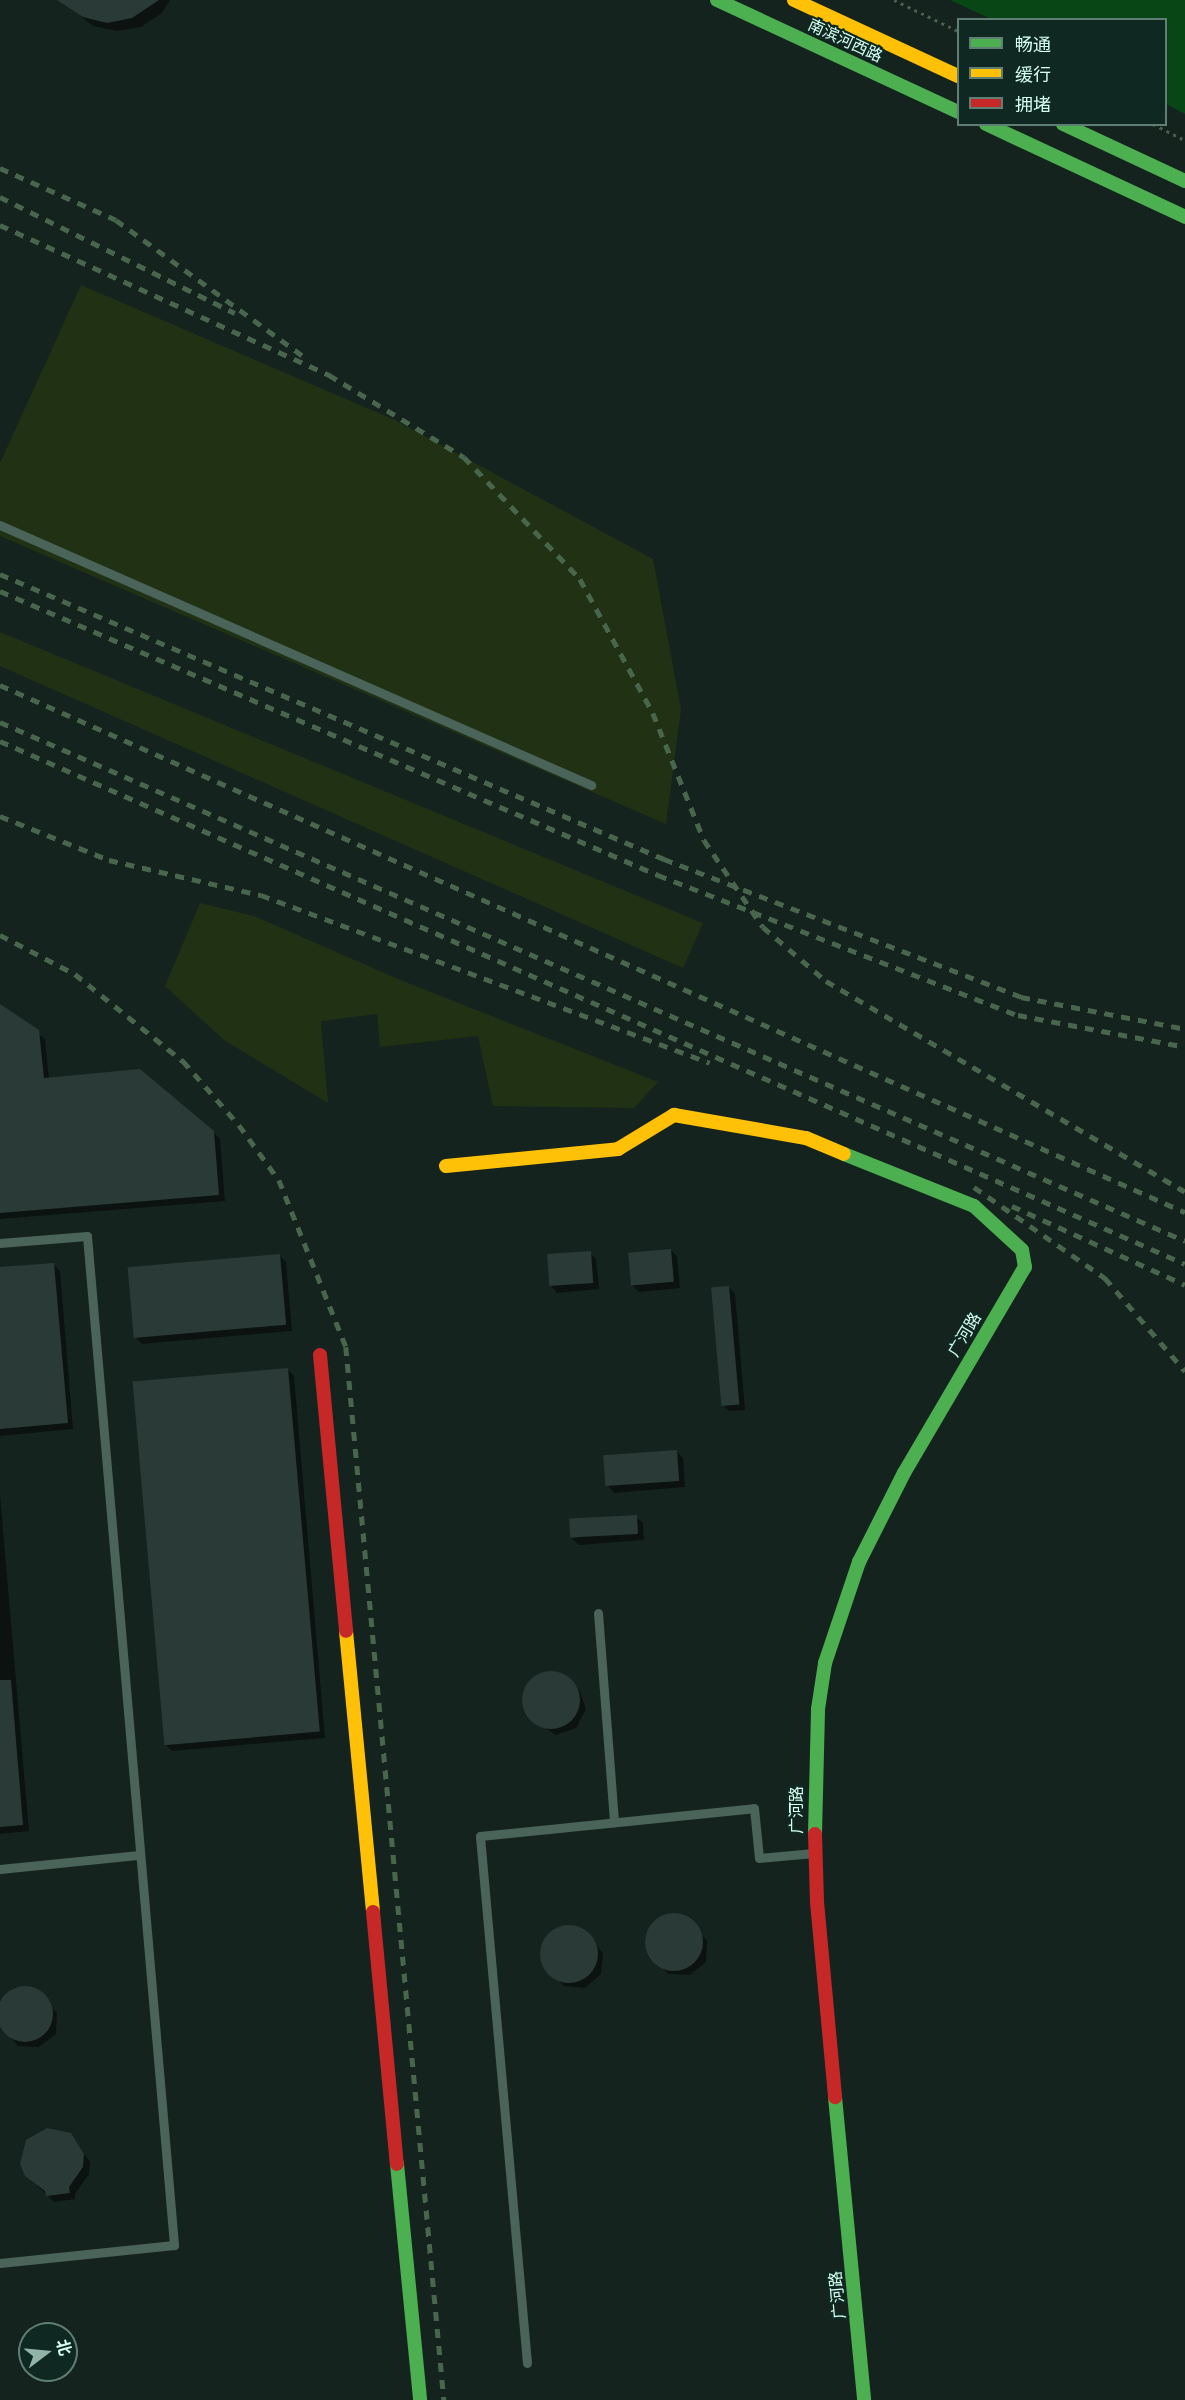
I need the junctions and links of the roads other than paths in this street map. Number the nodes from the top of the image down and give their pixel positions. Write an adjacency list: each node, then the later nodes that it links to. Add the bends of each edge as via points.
1 (717, 0): 4 (main road, 南滨河西路)
2 (794, 0): 3 (main road, 南滨河西路)
3 (957, 76)
4 (957, 112)
5 (990, 126): 8 (main road)
6 (1067, 126): 7 (main road)
7 (1185, 181)
8 (1185, 217)
9 (0, 525): 10 (lane)
10 (591, 785)
11 (446, 1166): 16 (main road, 广河路, via 618,1149 674,1115 806,1138 974,1206 1022,1250 1024,1268 882,1514 841,1612 825,1663 818,1709)
12 (0, 1243): 17 (lane, via 87,1236)
13 (320, 1355): 21 (main road)
14 (598, 1613): 15 (lane)
15 (614, 1822): 16 (lane, via 754,1808 759,1858); 20 (lane, via 480,1836)
16 (814, 1853): 22 (main road, 广河路)
17 (139, 1855): 18 (lane); 19 (lane, via 174,2245)
18 (0, 1869)
19 (0, 2263)
20 (527, 2363)
21 (420, 2400)
22 (864, 2400)

